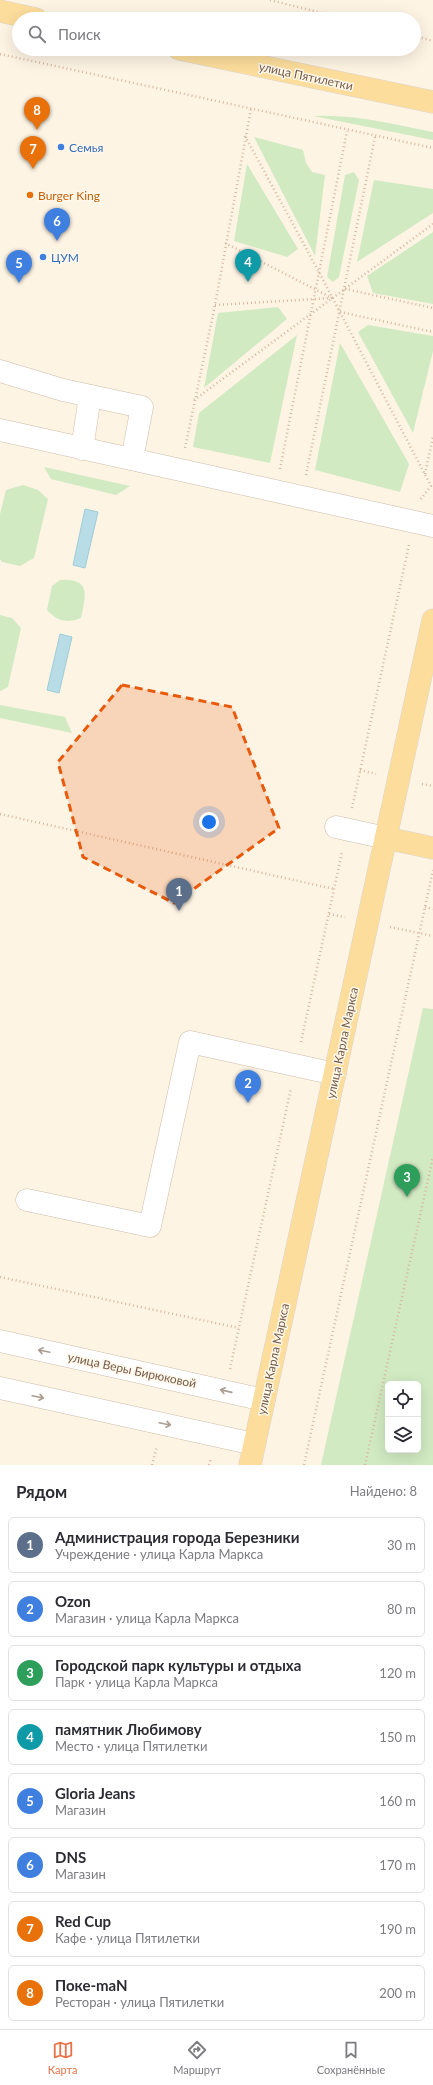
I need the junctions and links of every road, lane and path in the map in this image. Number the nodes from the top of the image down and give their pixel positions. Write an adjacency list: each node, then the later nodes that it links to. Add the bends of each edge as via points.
1 (270, 0): 3 (path)
2 (0, 12): 4 (main road)
3 (318, 12)
4 (12, 14)
5 (421, 38): 6 (path)
6 (433, 41)
7 (0, 54): 10 (path)
8 (213, 56): 9 (main road, улица Пятилетки)
9 (433, 102)
10 (251, 109): 11 (path); 12 (path)
11 (347, 131): 13 (path); 17 (path)
12 (245, 136): 16 (path); 17 (path)
13 (375, 136): 14 (path); 18 (path)
14 (433, 148)
15 (433, 224): 18 (path)
16 (225, 243): 19 (path); 22 (path)
17 (320, 274): 19 (path); 20 (path)
18 (344, 289): 20 (path); 23 (path); 24 (path)
19 (317, 290): 20 (path); 21 (path)
20 (332, 298): 21 (path); 24 (path); 25 (path)
21 (315, 299): 22 (path); 25 (path)
22 (215, 305): 29 (path)
23 (433, 308)
24 (340, 311): 26 (path); 36 (path); 38 (path)
25 (312, 313): 29 (path); 35 (path, via 279,471)
26 (433, 332)
27 (0, 371): 28 (street)
28 (90, 396): 32 (street); 34 (street, via 142,407)
29 (194, 400): 33 (path)
30 (0, 430): 32 (street)
31 (433, 437): 36 (path)
32 (82, 449): 34 (street)
33 (184, 451)
34 (132, 460): 40 (street)
35 (286, 473)
36 (425, 474): 40 (path, via 431,486 418,503)
37 (299, 476): 38 (path)
38 (306, 477): 39 (path)
39 (313, 479)
40 (423, 524): 43 (path)
41 (433, 620): 44 (main road, улица Карла Маркса)
42 (0, 814): 47 (path)
43 (342, 828): 44 (street); 47 (path)
44 (386, 838): 45 (main road); 51 (main road, улица Карла Маркса)
45 (433, 848)
46 (433, 869): 48 (path)
47 (334, 889): 50 (path)
48 (425, 907): 49 (path); 66 (path)
49 (433, 909)
50 (296, 1065): 51 (street); 53 (street, via 190,1042 150,1226); 55 (path)
51 (335, 1074): 59 (main road, улица Карла Маркса)
52 (433, 1158): 67 (path)
53 (27, 1200)
54 (0, 1277): 55 (path)
55 (238, 1328): 58 (path)
56 (0, 1341): 58 (street, улица Веры Бирюковой, one-way to 56)
57 (0, 1388): 60 (street, one-way to 60)
58 (225, 1391): 59 (street, улица Веры Бирюковой, one-way to 58)
59 (264, 1400): 62 (main road, улица Карла Маркса)
60 (215, 1436): 62 (street); 64 (path)
61 (158, 1442): 63 (path)
62 (254, 1444): 65 (main road, улица Карла Маркса)
63 (152, 1465)
64 (209, 1465)
65 (250, 1465)
66 (304, 1465)
67 (365, 1465)

